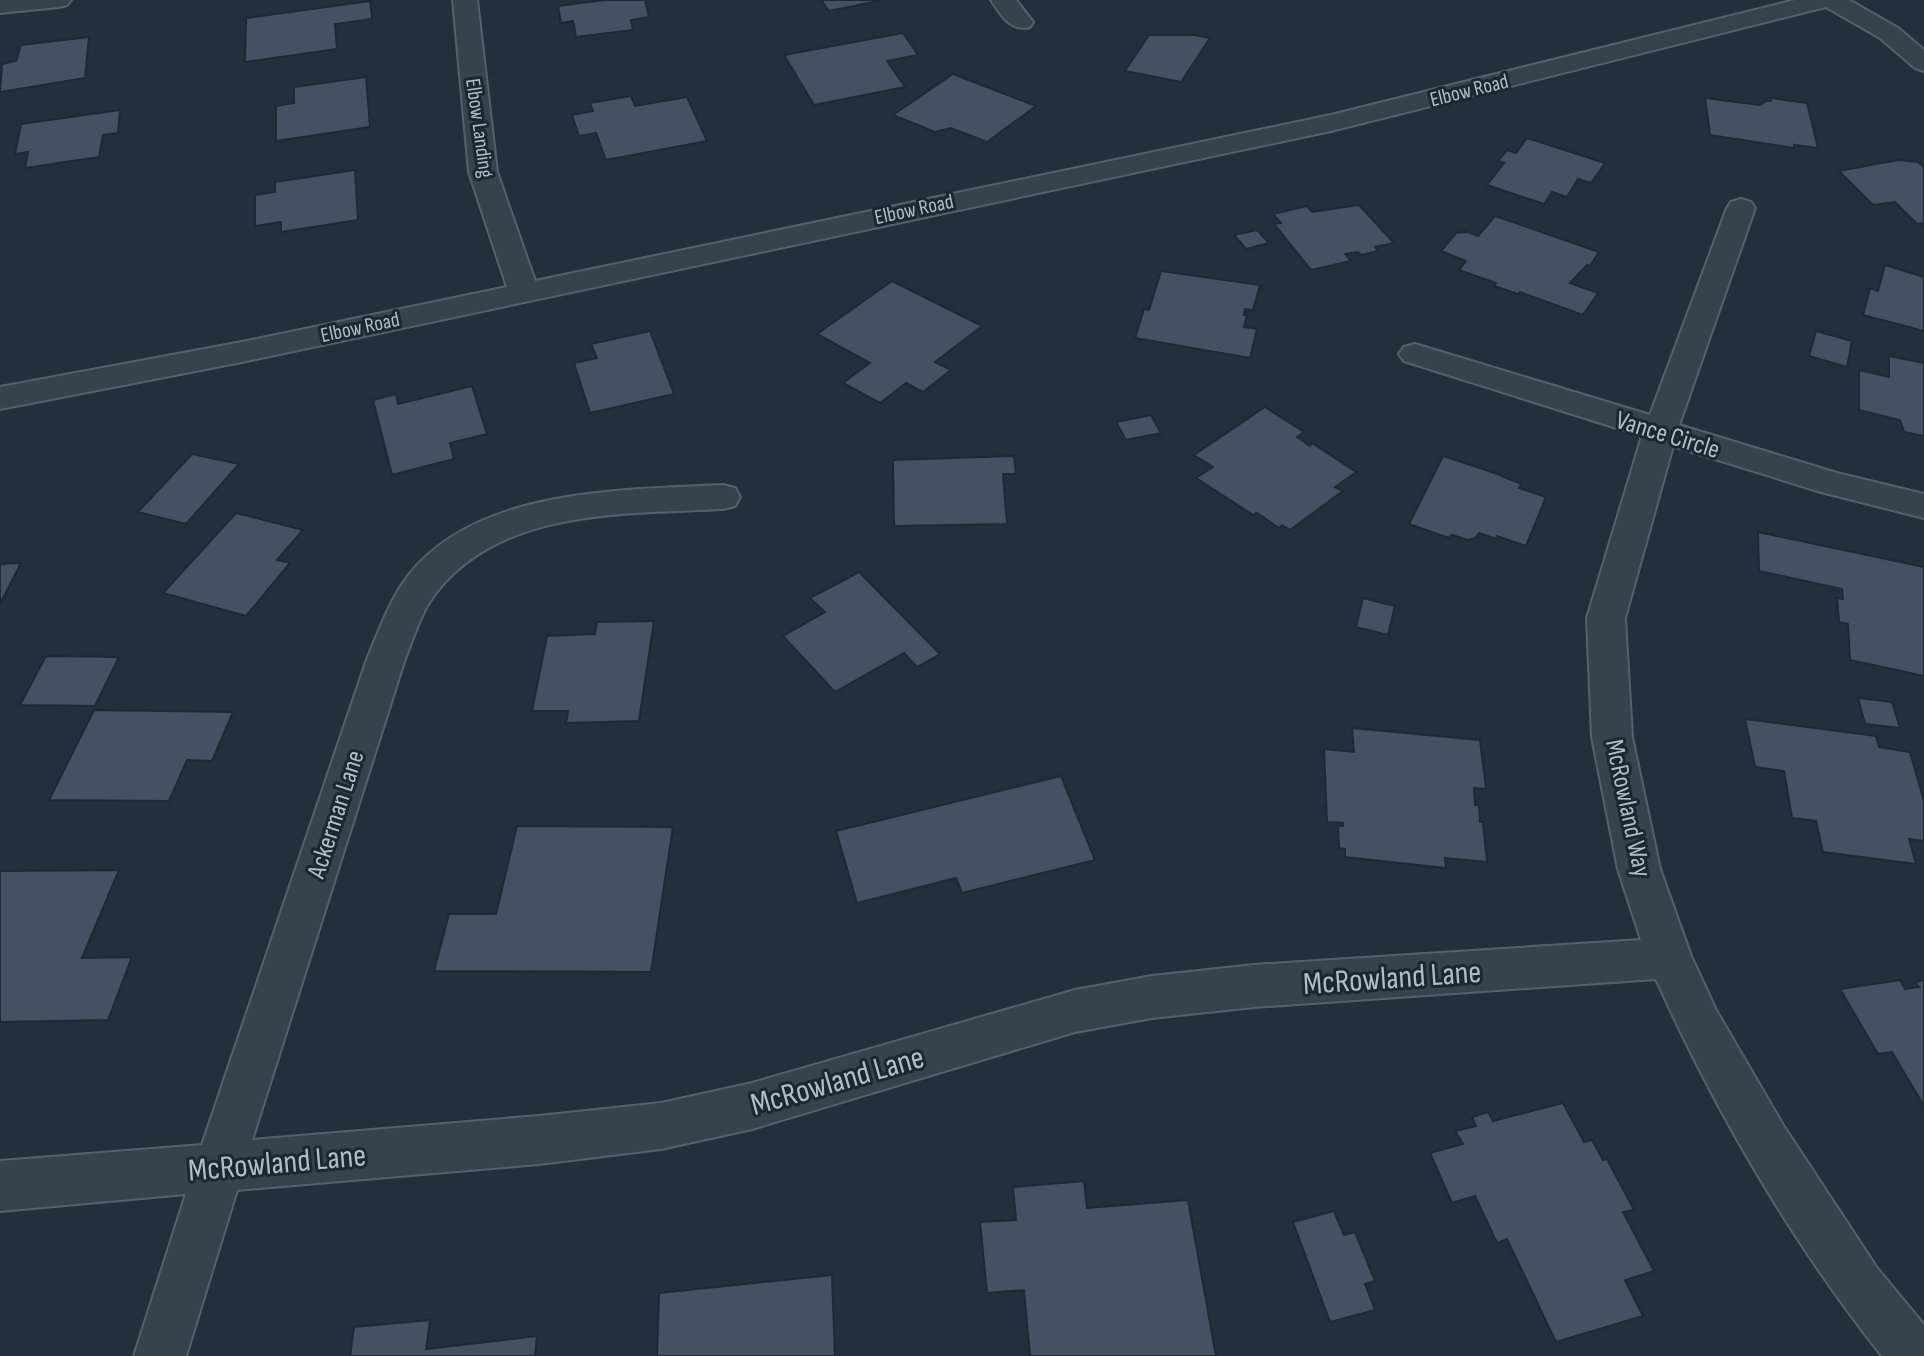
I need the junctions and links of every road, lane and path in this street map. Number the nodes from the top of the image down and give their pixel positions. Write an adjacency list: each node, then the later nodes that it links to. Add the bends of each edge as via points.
1 (59, 0): 6 (street)
2 (465, 0): 10 (street, Elbow Landing, via 483,172)
3 (1003, 0): 7 (street)
4 (1824, 0): 10 (street, Elbow Road, via 1331,123)
5 (1832, 0): 8 (street, via 1889,33)
6 (0, 6)
7 (1021, 22)
8 (1924, 62)
9 (1741, 208): 13 (street, McRowland Way)
10 (524, 292): 12 (street, Elbow Road)
11 (1415, 354): 13 (street, Vance Circle)
12 (0, 398)
13 (1660, 432): 15 (street, Vance Circle); 16 (street, McRowland Way, via 1606,618 1612,737 1639,869)
14 (723, 497): 17 (street, Ackerman Lane, via 559,510 505,525 461,549 428,577 404,614 385,662)
15 (1924, 506)
16 (1669, 958): 17 (street, McRowland Lane, via 1152,997 1074,1011 752,1106 661,1126); 20 (street, McRowland Way, via 1700,1025 1766,1142 1859,1286)
17 (219, 1167): 18 (street, McRowland Lane); 19 (street, Ackerman Lane)
18 (0, 1186)
19 (160, 1356)
20 (1916, 1356)

